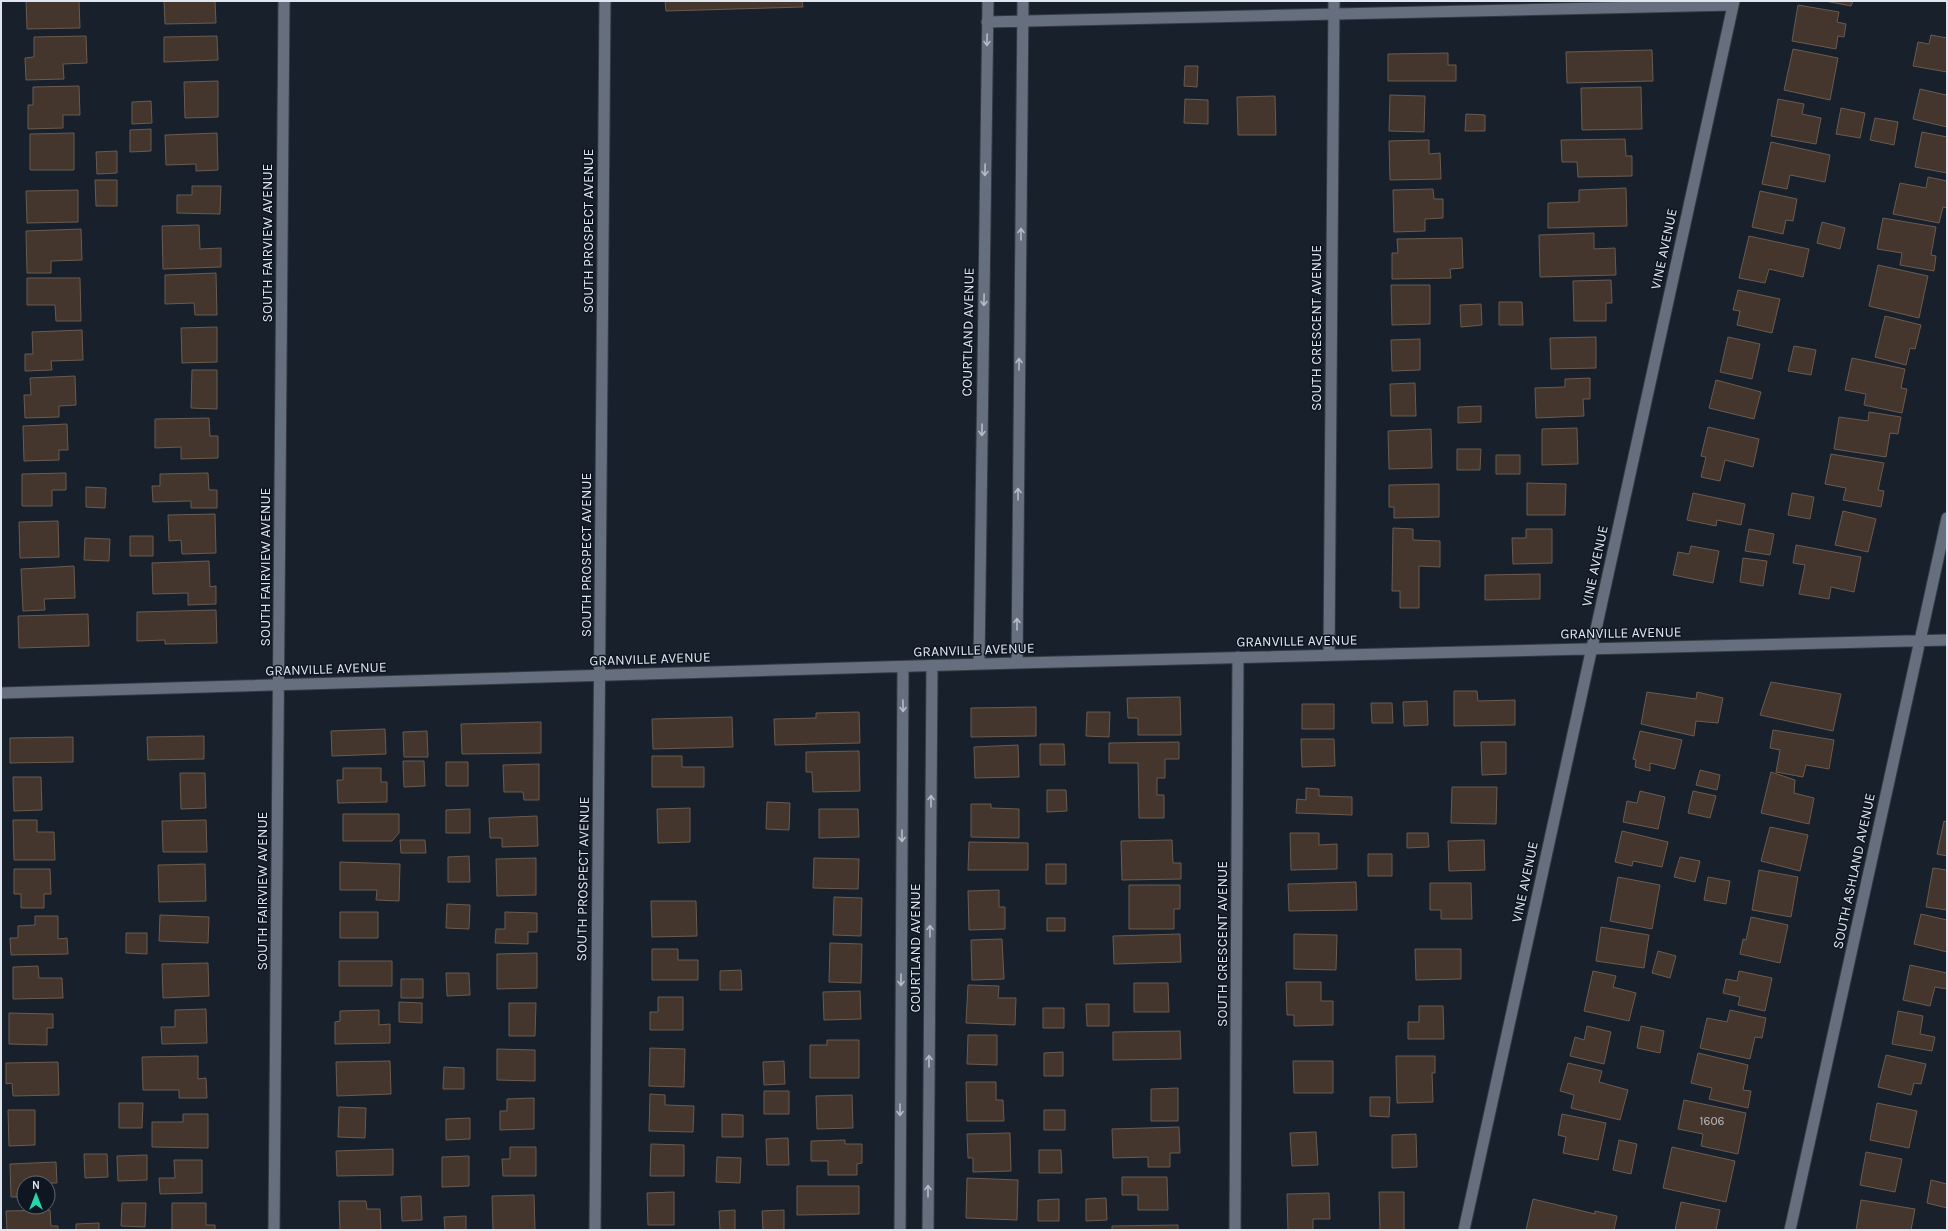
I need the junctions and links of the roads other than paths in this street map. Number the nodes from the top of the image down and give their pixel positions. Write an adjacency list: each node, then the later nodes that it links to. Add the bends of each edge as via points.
1 (284, 1): 21 (street, SOUTH FAIRVIEW AVENUE)
2 (605, 1): 20 (street, SOUTH PROSPECT AVENUE)
3 (988, 1): 9 (street, COURTLAND AVENUE)
4 (1022, 1): 8 (street)
5 (1334, 1): 7 (street, SOUTH CRESCENT AVENUE)
6 (1733, 3): 7 (street); 13 (street, VINE AVENUE)
7 (1334, 15): 8 (street); 14 (street, SOUTH CRESCENT AVENUE)
8 (1022, 21): 9 (street); 16 (street, one-way to 8)
9 (988, 22): 17 (street, COURTLAND AVENUE, one-way to 17)
10 (1947, 518): 12 (street, SOUTH ASHLAND AVENUE)
11 (1947, 640): 12 (street, GRANVILLE AVENUE)
12 (1920, 641): 13 (street, GRANVILLE AVENUE); 29 (street, SOUTH ASHLAND AVENUE)
13 (1592, 649): 14 (street, GRANVILLE AVENUE); 28 (street, VINE AVENUE)
14 (1329, 655): 15 (street, GRANVILLE AVENUE)
15 (1238, 658): 16 (street, GRANVILLE AVENUE); 27 (street, SOUTH CRESCENT AVENUE)
16 (1017, 663): 17 (street, GRANVILLE AVENUE)
17 (979, 664): 18 (street, GRANVILLE AVENUE)
18 (932, 666): 19 (street, GRANVILLE AVENUE); 26 (street, COURTLAND AVENUE, one-way to 18)
19 (903, 667): 20 (street, GRANVILLE AVENUE); 25 (street, COURTLAND AVENUE, one-way to 25)
20 (600, 675): 21 (street, GRANVILLE AVENUE); 24 (street, SOUTH PROSPECT AVENUE)
21 (279, 685): 22 (street, GRANVILLE AVENUE); 23 (street, SOUTH FAIRVIEW AVENUE)
22 (1, 693)
23 (274, 1230)
24 (595, 1230)
25 (900, 1230)
26 (928, 1230)
27 (1235, 1230)
28 (1464, 1230)
29 (1790, 1230)

